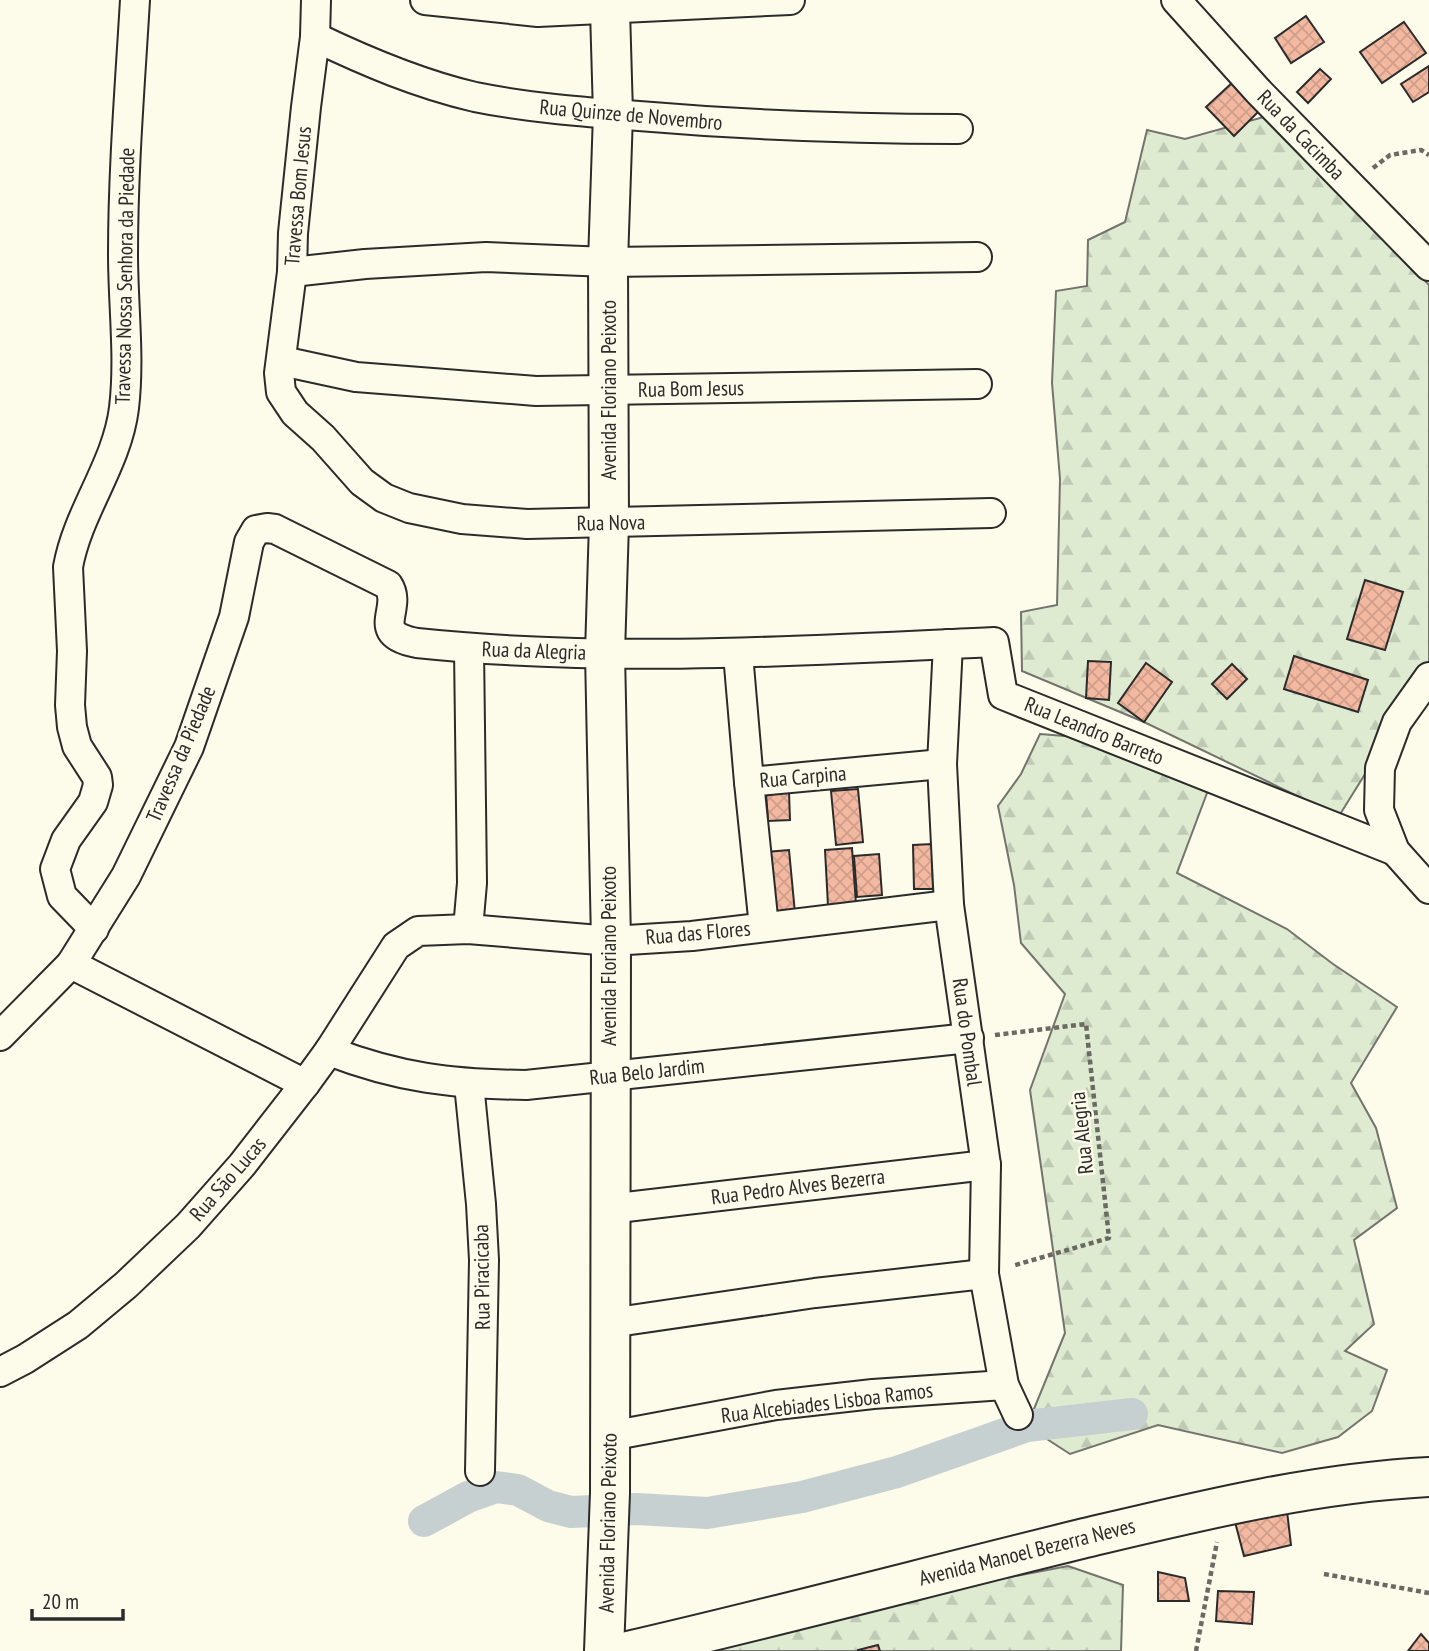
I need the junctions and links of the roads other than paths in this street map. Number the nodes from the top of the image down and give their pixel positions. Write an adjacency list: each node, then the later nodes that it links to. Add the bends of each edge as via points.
1 (135, 0): 32 (street, Travessa Nossa Senhora da Piedade, via 124,187 124,408 108,466 68,567 72,727 98,785 55,869 62,896)
2 (316, 0): 7 (street, Travessa Bom Jesus)
3 (425, 0): 6 (street, via 538,12)
4 (790, 0): 6 (street)
5 (1176, 0): 12 (street, Rua da Cacimba)
6 (610, 5): 8 (street, Avenida Floriano Peixoto)
7 (315, 37): 8 (street, Rua Quinze de Novembro, via 368,63 474,96); 13 (street, Travessa Bom Jesus)
8 (613, 114): 9 (street, Rua Quinze de Novembro, via 822,128); 11 (street, Avenida Floriano Peixoto)
9 (958, 130)
10 (977, 257): 11 (street)
11 (608, 262): 13 (street, via 486,257); 16 (street, Avenida Floriano Peixoto)
12 (1429, 266)
13 (292, 272): 14 (street, Travessa Bom Jesus)
14 (282, 361): 16 (street, Rua Bom Jesus, via 356,377 414,383); 17 (street, Travessa Bom Jesus)
15 (977, 384): 16 (street, Rua Bom Jesus)
16 (609, 391): 19 (street, Avenida Floriano Peixoto)
17 (281, 392): 19 (street, Rua Nova, via 362,482 409,508 462,519 527,524)
18 (990, 513): 19 (street, Rua Nova)
19 (609, 523): 23 (street, Avenida Floriano Peixoto)
20 (256, 530): 22 (street, Rua da Alegria, via 275,529 381,581 390,588 390,628 402,641); 32 (street, Travessa da Piedade, via 249,542 234,617 189,747 126,876)
21 (948, 644): 24 (street, Rua Leandro Barreto); 26 (street, Rua do Pombal); 28 (street, Rua Leandro Barreto, via 994,642 1003,695)
22 (469, 649): 23 (street, Rua da Alegria); 33 (street, via 472,883)
23 (605, 653): 24 (street, Rua da Alegria); 35 (street, Avenida Floriano Peixoto)
24 (738, 654): 27 (street, Rua Carpina)
25 (1429, 677): 28 (street, via 1397,722 1380,768 1379,810)
26 (942, 764): 27 (street, Rua Carpina); 30 (street, Rua do Pombal)
27 (749, 782): 31 (street)
28 (1395, 850): 29 (street)
29 (1429, 888)
30 (949, 905): 31 (street, Rua das Flores); 38 (street, Rua do Pombal)
31 (765, 927): 35 (street, Rua das Flores)
32 (94, 929): 36 (street, Travessa da Piedade)
33 (468, 929): 34 (street, Rua das Flores, via 418,932); 35 (street, Rua das Flores)
34 (405, 938): 39 (street, Rua São Lucas)
35 (611, 941): 40 (street, Avenida Floriano Peixoto)
36 (71, 964): 37 (street, Travessa da Piedade); 41 (street)
37 (0, 1036)
38 (968, 1038): 40 (street, Rua Belo Jardim); 43 (street, Rua do Pombal)
39 (329, 1051): 41 (street, Rua São Lucas); 42 (street, Rua Belo Jardim, via 371,1067)
40 (610, 1076): 42 (street, Rua Belo Jardim, via 526,1085); 44 (street, Avenida Floriano Peixoto)
41 (305, 1084): 47 (street, Rua São Lucas, via 188,1226 126,1285 78,1325)
42 (469, 1084): 51 (street, Rua Piracicaba, via 484,1260)
43 (986, 1165): 44 (street, Rua Pedro Alves Bezerra); 45 (street, Rua do Pombal)
44 (609, 1209): 46 (street, Avenida Floriano Peixoto)
45 (984, 1274): 46 (street); 48 (street, Rua do Pombal)
46 (610, 1323): 50 (street, Avenida Floriano Peixoto)
47 (0, 1372)
48 (1004, 1385): 49 (street, Rua do Pombal); 50 (street, Rua Alcebiades Lisboa Ramos, via 776,1405)
49 (1018, 1415)
50 (610, 1436): 53 (street, Avenida Floriano Peixoto)
51 (480, 1471)
52 (1429, 1477): 54 (street, Avenida Manoel Bezerra Neves, via 1327,1487 1223,1505)
53 (604, 1651)
54 (628, 1651)

